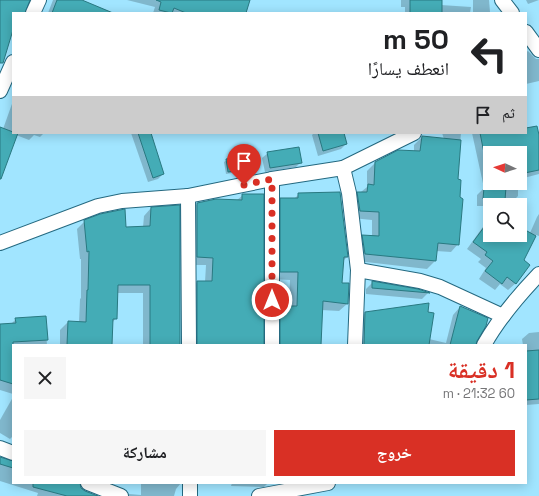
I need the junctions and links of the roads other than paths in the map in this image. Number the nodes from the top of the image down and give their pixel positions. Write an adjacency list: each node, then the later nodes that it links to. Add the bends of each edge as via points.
1 (39, 0): 3 (street)
2 (502, 0): 4 (street)
3 (33, 12)
4 (511, 12)
5 (527, 33): 6 (street)
6 (539, 50)
7 (12, 64): 8 (street)
8 (0, 91)
9 (412, 134): 10 (street)
10 (343, 168): 11 (street); 14 (street, via 349,193)
11 (272, 179): 12 (street); 18 (street)
12 (188, 196): 13 (street, via 122,201 98,206); 17 (street)
13 (0, 242)
14 (358, 270): 16 (street, via 440,287); 19 (street)
15 (539, 274): 16 (street, via 517,296)
16 (503, 316): 20 (street)
17 (189, 344)
18 (272, 344)
19 (355, 344)
20 (484, 344)
21 (0, 448): 22 (street)
22 (12, 453)
23 (91, 484): 27 (street)
24 (190, 484): 28 (street)
25 (318, 484): 26 (street)
26 (278, 488): 29 (street)
27 (121, 496)
28 (190, 496)
29 (259, 496)

